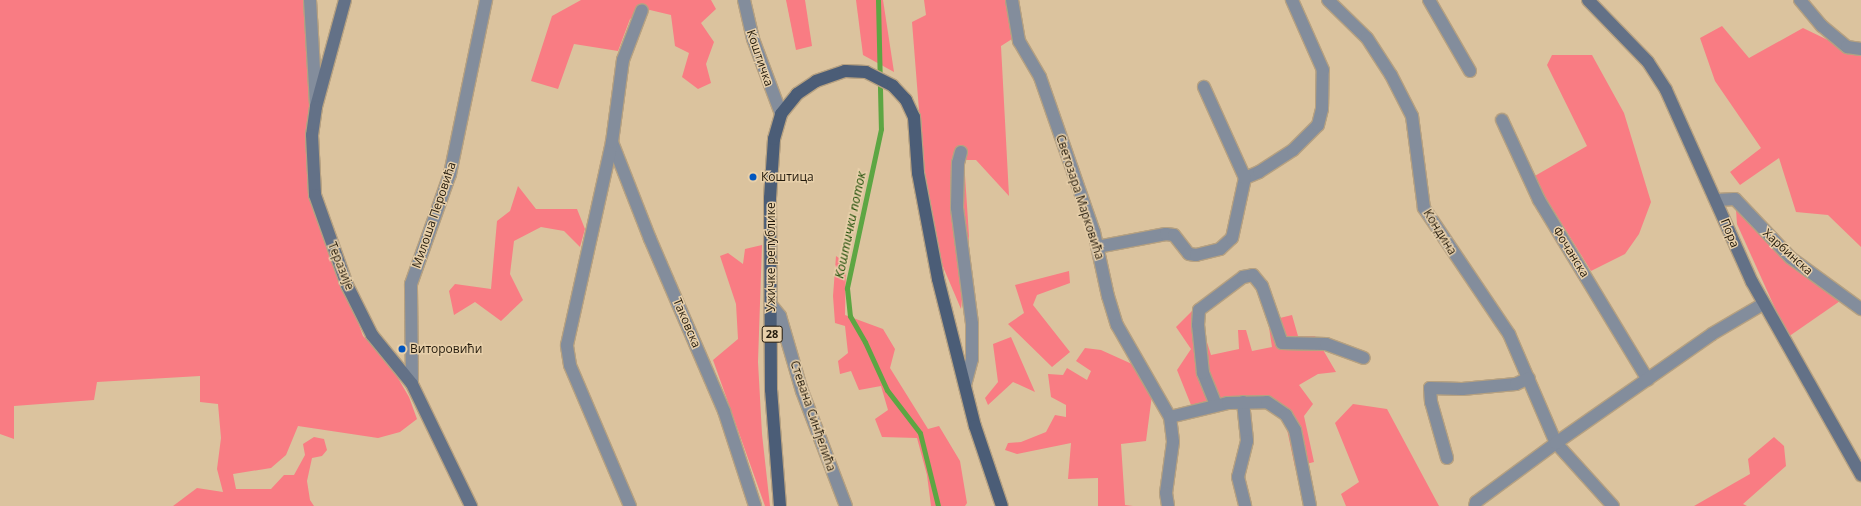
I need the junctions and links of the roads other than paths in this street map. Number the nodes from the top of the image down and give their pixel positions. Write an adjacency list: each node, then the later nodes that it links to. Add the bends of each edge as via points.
1 (310, 0): 15 (street)
2 (345, 0): 15 (street, Теразије)
3 (486, 0): 29 (street, Милоша Перовића, via 450,174 411,284)
4 (744, 0): 16 (street, Коштичка, via 753,39)
5 (1012, 0): 22 (street, Светозара Марковића, via 1019,41 1040,77)
6 (1292, 0): 20 (street, via 1323,70 1322,109 1318,124 1293,150 1259,172)
7 (1328, 0): 27 (street, Кондина, via 1367,38 1391,74 1412,116 1424,208 1509,334)
8 (1429, 0): 13 (street)
9 (1588, 0): 21 (street, Пора, via 1648,62 1658,77)
10 (1800, 0): 12 (street, via 1822,26 1847,47)
11 (642, 10): 18 (street, Таковска, via 623,60)
12 (1861, 49)
13 (1470, 71)
14 (1204, 87): 20 (street)
15 (316, 106): 29 (street, Теразије, via 312,135 315,195 330,240 372,335)
16 (781, 114): 24 (main road, Ужичке републике / 28, via 771,162); 30 (main road, Ужичке републике / 28, via 797,94 816,81 845,72 866,72 893,86 906,100 914,118 918,173 927,226)
17 (1502, 120): 28 (street, Фочанска, via 1539,200)
18 (612, 142): 38 (street, Таковска, via 567,345 570,365); 39 (street, Таковска, via 650,239 724,411)
19 (961, 152): 30 (street, via 958,162 957,208 972,324 972,359)
20 (1244, 178): 22 (street, via 1232,238 1220,249 1208,254 1189,254 1174,235 1166,234)
21 (1716, 200): 23 (street, Пора); 25 (street, Харбинска, via 1735,199 1791,258)
22 (1097, 247): 33 (street, Светозара Марковића, via 1117,325)
23 (1763, 304): 28 (street, via 1712,334); 36 (street, Пора)
24 (772, 306): 40 (main road, Ужичке републике / 28, via 771,390); 41 (street, Стевана Синђелића, via 780,316 802,391)
25 (1861, 309)
26 (1364, 358): 32 (street, via 1326,344 1282,343 1262,286 1253,275 1243,277 1199,310 1203,373)
27 (1529, 378): 34 (street, Кондина); 35 (street, via 1516,384 1430,388 1431,402)
28 (1648, 380): 34 (street)
29 (412, 384): 37 (street, Теразије)
30 (964, 386): 42 (main road, Ужичке републике / 28, via 986,463)
31 (1243, 402): 32 (street); 44 (street, via 1247,441 1238,478); 45 (street, via 1267,402 1286,415 1295,430)
32 (1216, 405): 33 (street)
33 (1170, 417): 43 (street, Светозара Марковића, via 1173,442 1166,493)
34 (1556, 443): 46 (street, via 1476,502); 47 (street, Кондина)
35 (1446, 458)
36 (1861, 475)
37 (471, 506)
38 (630, 506)
39 (755, 506)
40 (780, 506)
41 (846, 506)
42 (1002, 506)
43 (1168, 506)
44 (1244, 506)
45 (1310, 506)
46 (1476, 506)
47 (1613, 506)

